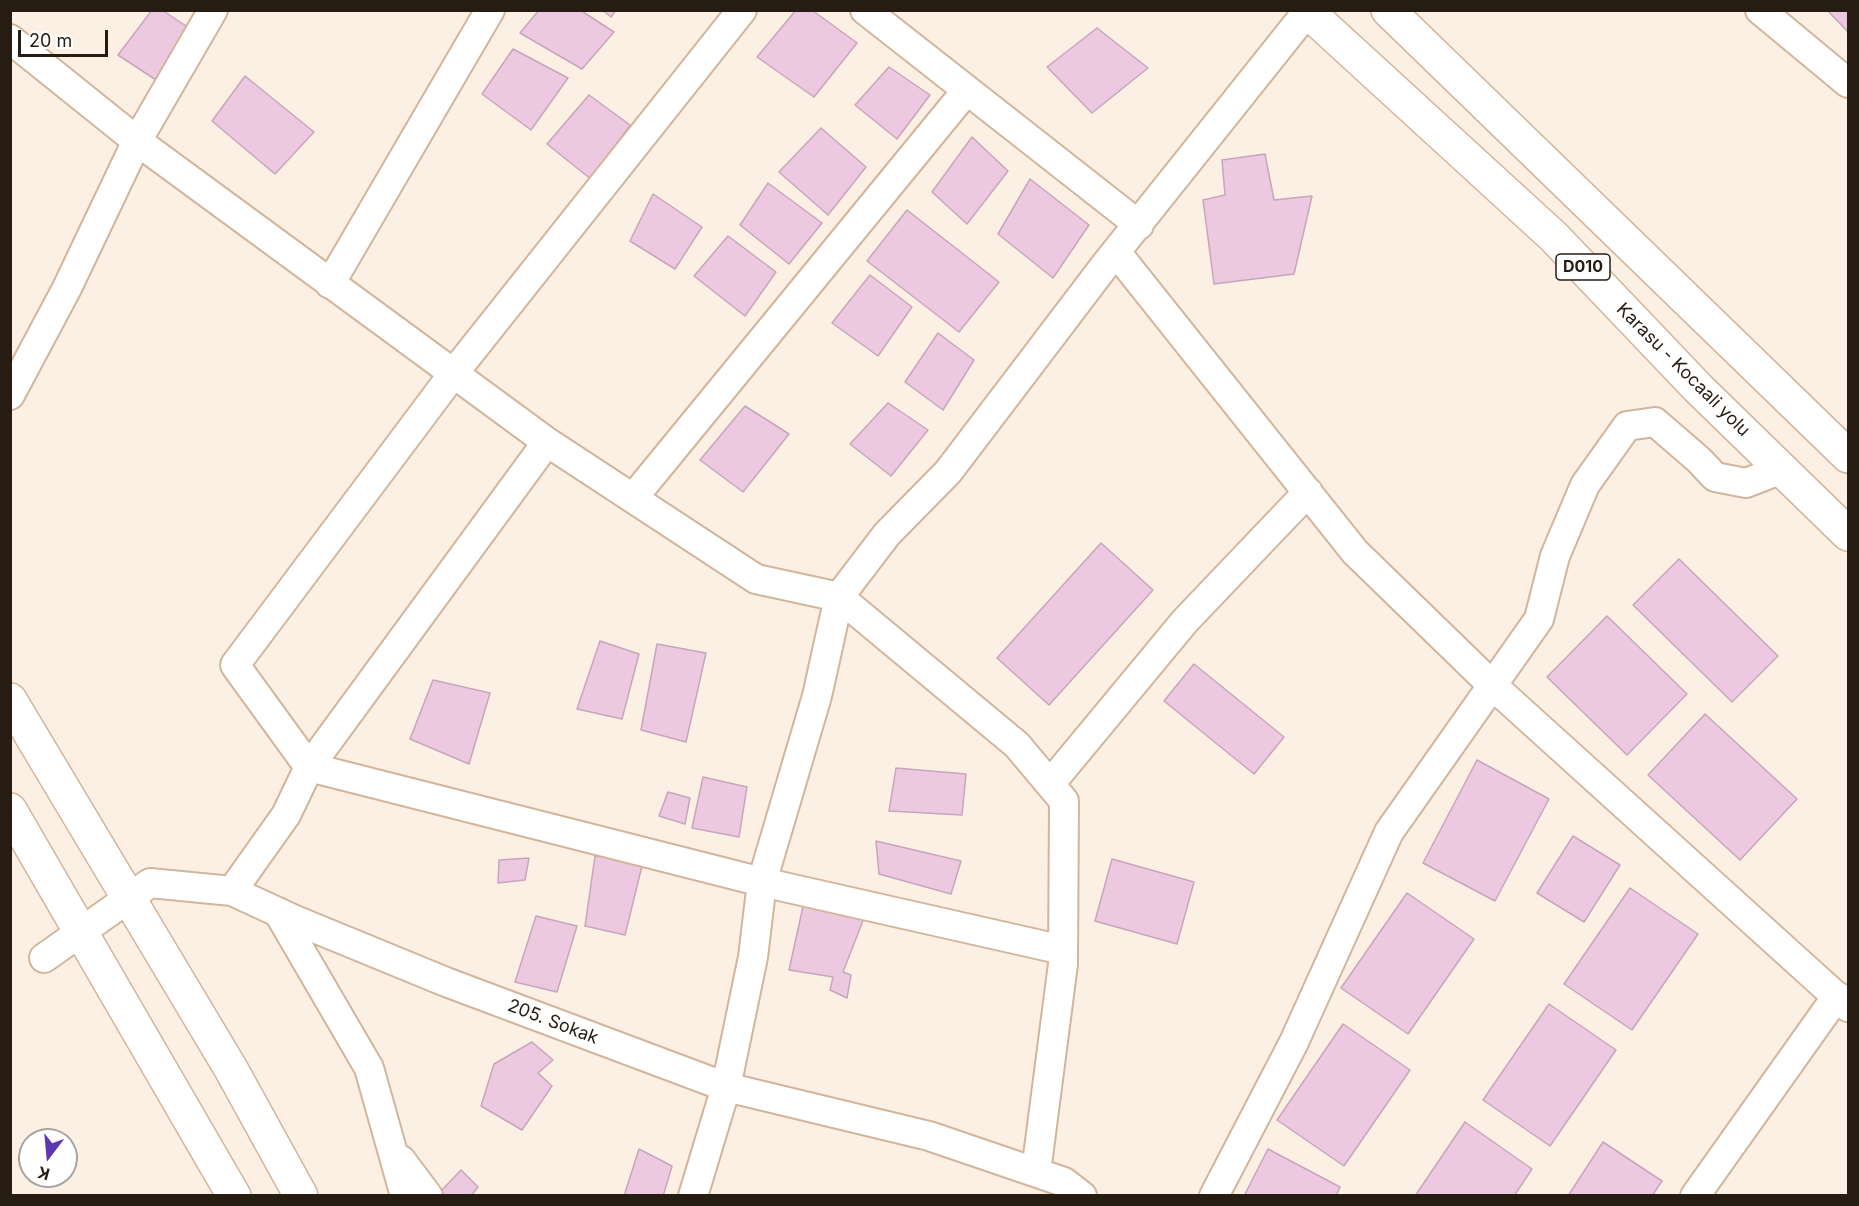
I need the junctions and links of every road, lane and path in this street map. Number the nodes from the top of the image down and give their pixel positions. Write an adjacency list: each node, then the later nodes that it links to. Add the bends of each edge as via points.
1 (213, 10): 11 (street)
2 (490, 10): 14 (street)
3 (742, 10): 15 (street)
4 (865, 10): 10 (street)
5 (1388, 10): 18 (main road, D010)
6 (1760, 10): 9 (street)
7 (1306, 11): 12 (street); 19 (main road, Karasu - Kocaali yolu / D010, via 1554,237 1698,388)
8 (10, 39): 11 (street)
9 (1848, 83)
10 (967, 90): 12 (street); 21 (street)
11 (137, 141): 14 (street); 16 (street, via 67,288)
12 (1139, 225): 13 (street)
13 (1116, 252): 20 (street); 23 (street, via 948,472 887,534)
14 (330, 284): 15 (street)
15 (453, 374): 17 (street); 26 (street, via 235,665)
16 (10, 395)
17 (547, 442): 21 (street); 26 (street)
18 (1848, 456)
19 (1782, 469): 22 (main road, Karasu - Kocaali yolu / D010); 24 (street, via 1746,483 1715,477 1656,422 1628,426 1585,485 1555,556 1539,619)
20 (1308, 492): 24 (street, via 1355,552); 27 (street, via 1185,621)
21 (633, 498): 23 (street, via 756,579)
22 (1848, 534)
23 (839, 597): 27 (street, via 1017,745); 29 (street, via 816,696)
24 (1492, 685): 36 (street); 46 (street, via 1389,832 1294,1042)
25 (10, 700): 31 (main road)
26 (309, 767): 29 (street); 30 (street, via 286,815)
27 (1050, 784): 34 (street, via 1064,801)
28 (10, 810): 33 (main road)
29 (762, 882): 34 (street); 37 (street, via 753,957)
30 (232, 891): 31 (street, 205. Sokak, via 150,883); 32 (street, 205. Sokak)
31 (129, 898): 33 (street, 205. Sokak); 42 (main road)
32 (278, 912): 37 (street, 205. Sokak, via 446,982); 38 (street, via 369,1068)
33 (81, 932): 35 (street, 205. Sokak); 41 (main road)
34 (1063, 950): 39 (street)
35 (44, 958)
36 (1843, 1001): 47 (street)
37 (726, 1087): 39 (street, 205. Sokak, via 929,1136); 45 (street)
38 (391, 1146): 43 (street); 44 (street)
39 (1036, 1172): 40 (street, 205. Sokak, via 1064,1182)
40 (1076, 1193)
41 (234, 1196)
42 (302, 1196)
43 (405, 1196)
44 (428, 1196)
45 (693, 1196)
46 (1214, 1196)
47 (1695, 1196)

